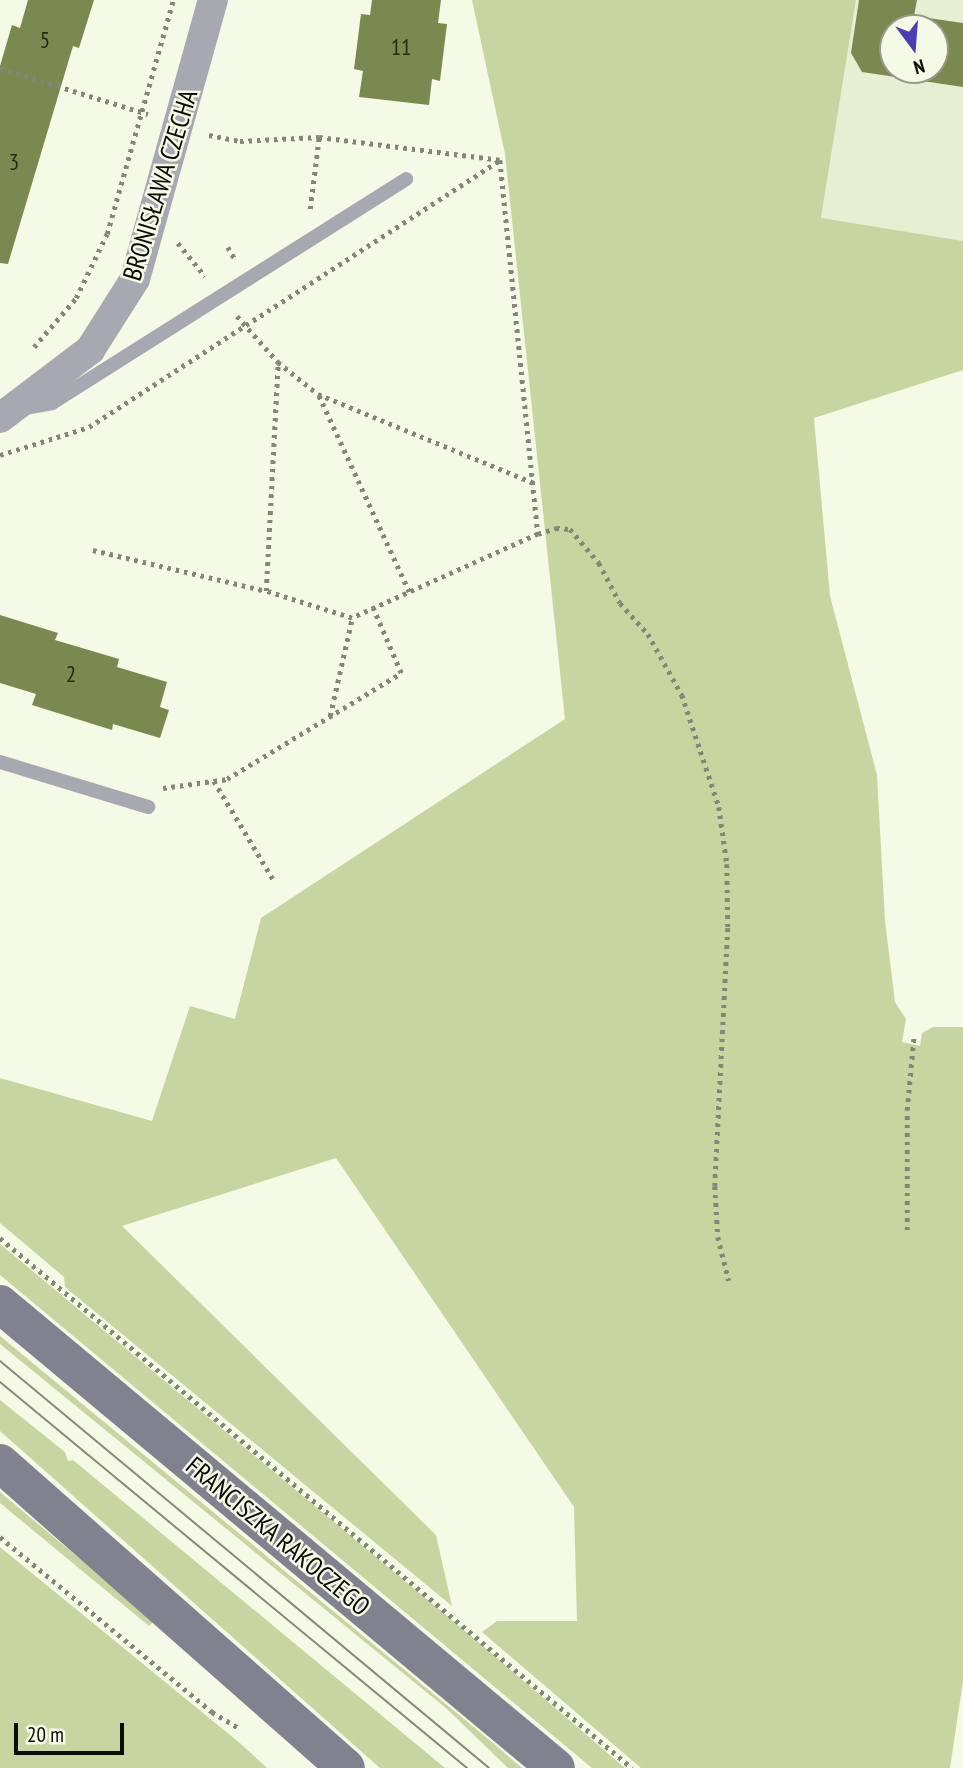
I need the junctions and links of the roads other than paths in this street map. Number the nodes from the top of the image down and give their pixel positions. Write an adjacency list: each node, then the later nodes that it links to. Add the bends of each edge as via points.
1 (214, 0): 3 (street, BRONISŁAWA CZECHA, via 135,279 90,350)
2 (406, 179): 3 (lane, BRONISŁAWA CZECHA, via 52,403)
3 (7, 414)
4 (0, 762): 5 (lane)
5 (148, 807)
6 (0, 1304): 9 (main road, FRANCISZKA RAKOCZEGO)
7 (0, 1462): 8 (main road)
8 (346, 1768)
9 (556, 1768)

